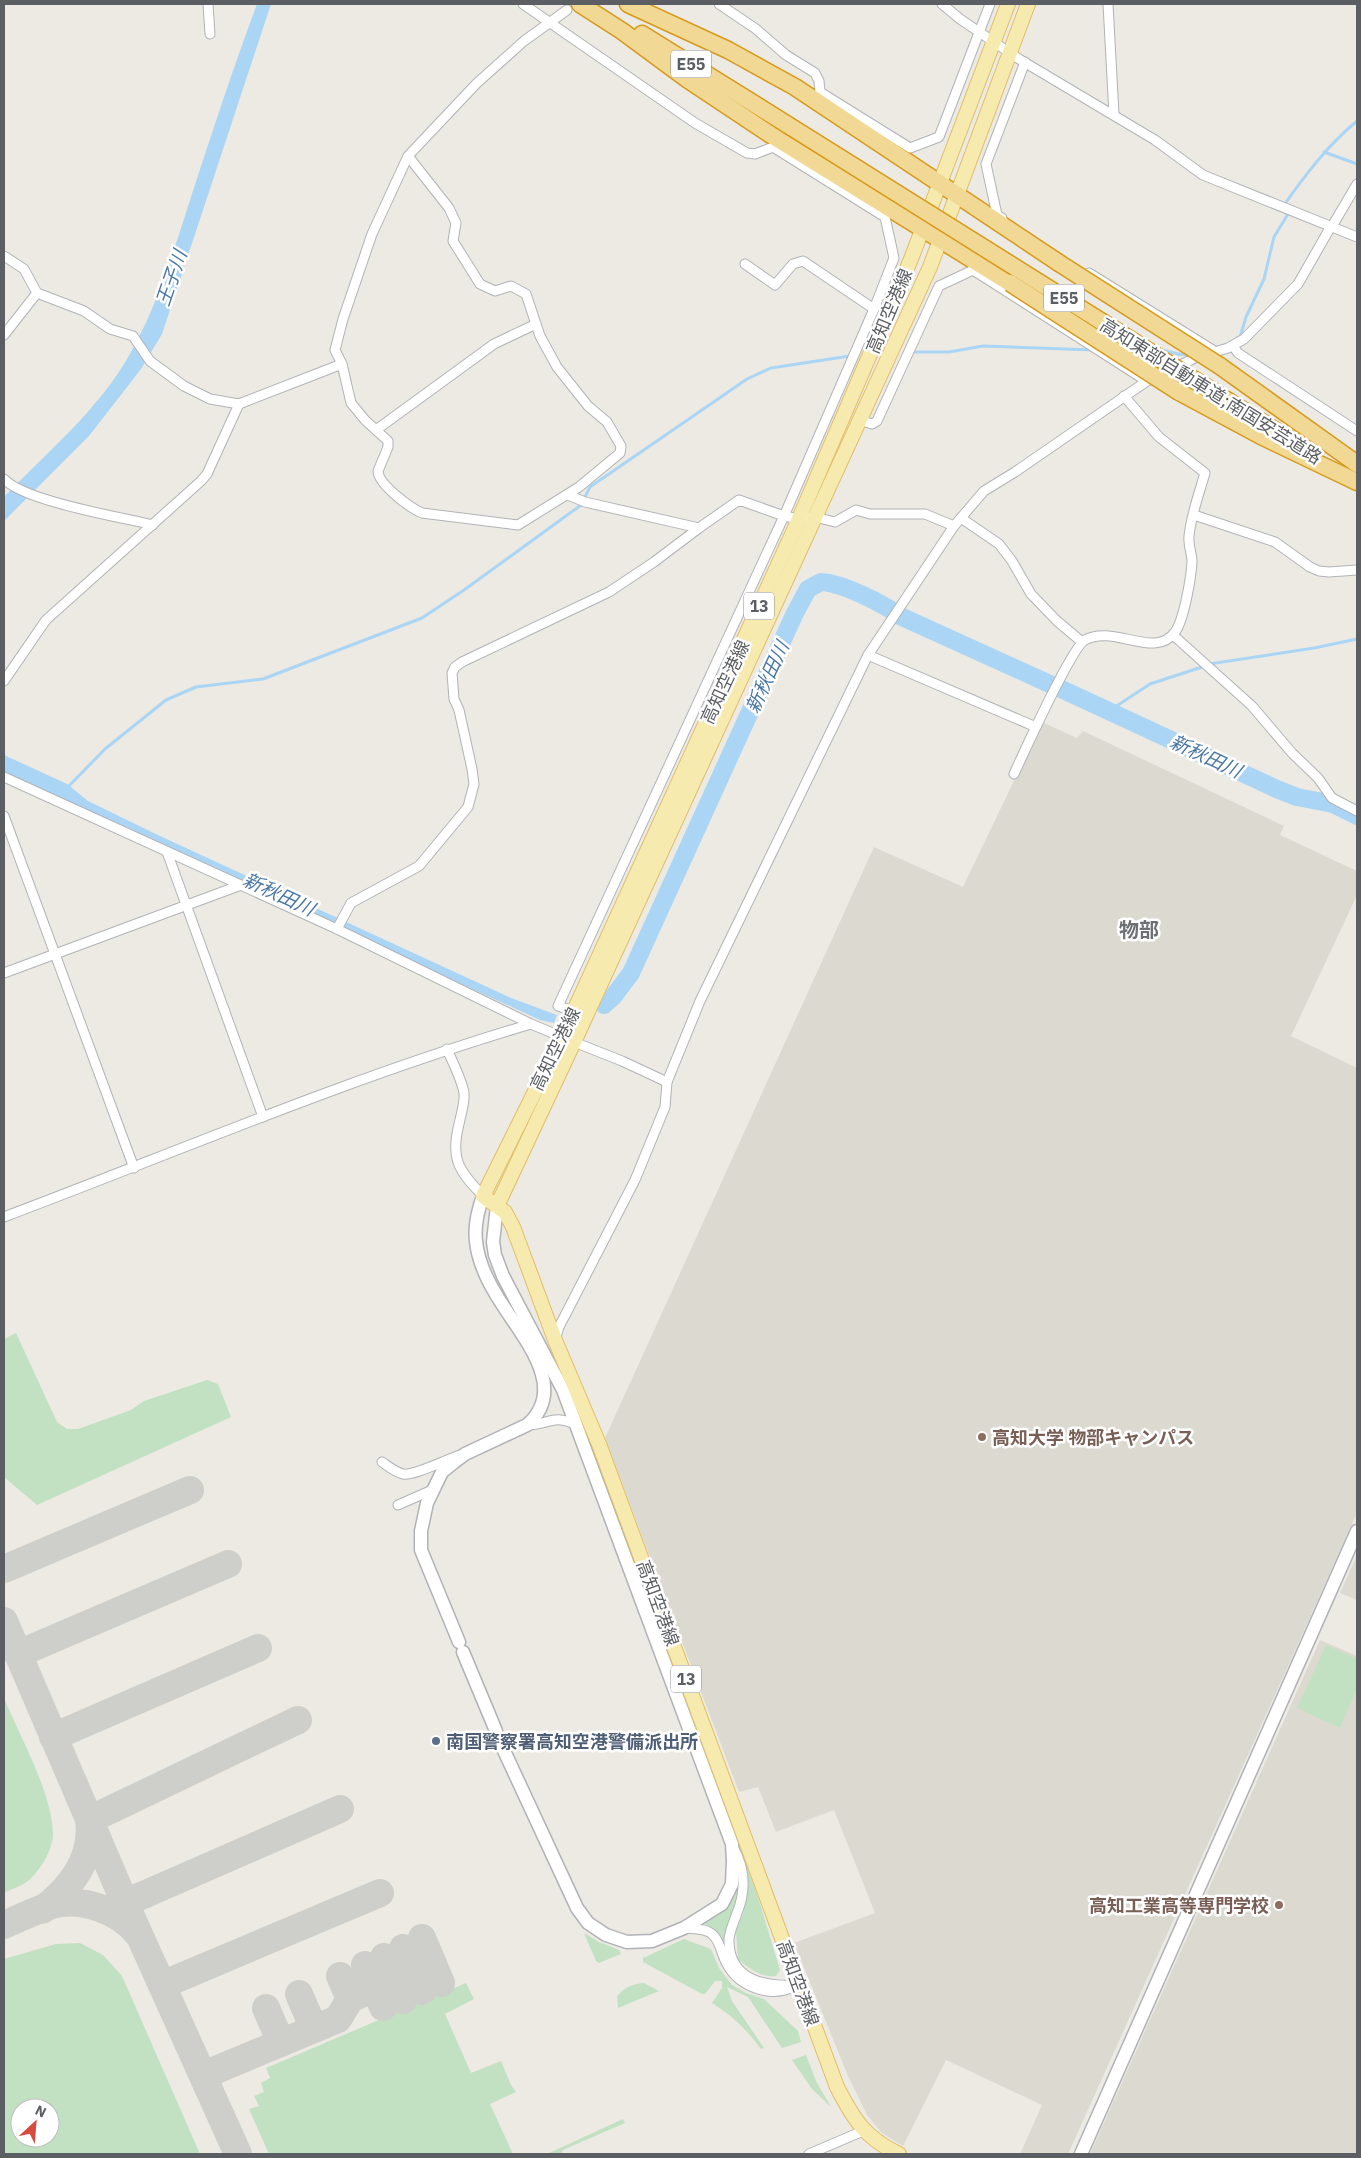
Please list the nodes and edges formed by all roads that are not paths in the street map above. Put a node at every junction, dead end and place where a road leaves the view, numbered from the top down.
1 (208, 4) edge
2 (523, 4) edge
3 (594, 4) edge
4 (628, 4) edge
5 (719, 4) edge
6 (942, 4) edge
7 (990, 4) edge
8 (1008, 4) edge
9 (1028, 4) edge
10 (1108, 4) edge
11 (573, 7) edge
12 (549, 21) junction
13 (979, 32) junction
14 (210, 34) dead end
15 (993, 41) junction
16 (1010, 52) junction
17 (1025, 62) junction
18 (1114, 115) junction
19 (408, 156) junction
20 (939, 184) junction
21 (1357, 184) edge
22 (958, 195) junction
23 (1331, 228) junction
24 (923, 230) junction
25 (1357, 238) edge
26 (941, 240) junction
27 (4, 256) edge
28 (745, 264) dead end
29 (37, 293) junction
30 (874, 309) junction
31 (536, 324) junction
32 (4, 334) edge
33 (1233, 346) junction
34 (1218, 359) junction
35 (342, 364) junction
36 (1147, 381) junction
37 (1124, 396) junction
38 (239, 404) junction
39 (860, 420) junction
40 (376, 430) junction
41 (1357, 431) edge
42 (1357, 464) edge
43 (6, 482) edge
44 (1357, 482) edge
45 (568, 495) junction
46 (1194, 515) junction
47 (784, 516) junction
48 (815, 517) junction
49 (961, 518) junction
50 (799, 519) junction
51 (153, 525) junction
52 (954, 526) junction
53 (699, 528) junction
54 (1357, 570) edge
55 (1173, 635) junction
56 (1082, 642) junction
57 (868, 655) junction
58 (4, 682) edge
59 (1036, 728) junction
60 (1014, 774) dead end
61 (4, 777) edge
62 (1357, 811) edge
63 (4, 816) edge
64 (167, 852) junction
65 (241, 885) junction
66 (185, 905) junction
67 (337, 929) junction
68 (54, 954) junction
69 (4, 973) edge
70 (573, 1012) junction
71 (531, 1024) junction
72 (568, 1040) junction
73 (447, 1049) junction
74 (667, 1082) junction
75 (263, 1117) junction
76 (134, 1168) junction
77 (483, 1196) junction
78 (497, 1206) junction
79 (4, 1217) edge
80 (556, 1340) junction
81 (527, 1426) junction
82 (577, 1426) junction
83 (465, 1454) junction
84 (382, 1462) dead end
85 (432, 1490) junction
86 (398, 1506) dead end
87 (1357, 1531) edge
88 (732, 1844) junction
89 (684, 1928) junction
90 (798, 1985) junction
91 (863, 2131) junction
92 (809, 2154) edge
93 (899, 2154) edge
94 (1081, 2154) edge

1 - 14 street
2 - 12 street
3 - 44 highway, 高知東部自動車道;南国安芸道路 / E55, bridge
4 - 20 highway
5 - 13 street
6 - 13 street
7 - 13 street
8 - 15 main road, 高知空港線 / 13
9 - 16 main road, 高知空港線 / 13
10 - 18 street
11 - 12 street
11 - 24 highway
12 - 19 street
12 - 30 street
13 - 15 street
15 - 16 street
15 - 20 main road, 高知空港線 / 13
16 - 17 street
16 - 22 main road, 高知空港線 / 13
17 - 18 street
17 - 34 street
18 - 23 street
19 - 31 street
19 - 35 street
20 - 22 highway
20 - 24 main road, 高知空港線 / 13
21 - 23 street
22 - 26 main road, 高知空港線 / 13
22 - 34 highway, bridge
23 - 25 street
23 - 33 street
24 - 26 highway
24 - 50 main road, 高知空港線 / 13
26 - 39 main road, 高知空港線 / 13
26 - 44 highway, bridge
27 - 29 street
28 - 30 street
29 - 32 street
29 - 38 street
30 - 47 street
31 - 40 street
31 - 45 street
33 - 34 street
33 - 41 street
34 - 36 street
34 - 42 highway
35 - 38 street
35 - 40 street
36 - 37 street
36 - 39 street
37 - 46 street
37 - 49 street
38 - 51 street
39 - 48 main road, 高知空港線 / 13
40 - 45 street
43 - 51 street
45 - 53 street
46 - 54 street
46 - 55 street
47 - 50 street
47 - 53 street
47 - 70 street
48 - 50 street
48 - 52 street
48 - 72 main road, 高知空港線 / 13
49 - 52 street
49 - 56 street
50 - 70 main road, 高知空港線 / 13
51 - 58 street
52 - 57 street
53 - 67 street
55 - 56 street
55 - 62 street
56 - 59 street
57 - 59 street
57 - 74 street
59 - 60 street
61 - 64 street
63 - 68 street
64 - 65 street
64 - 66 street
65 - 66 street
65 - 67 street
66 - 68 street
66 - 75 street
67 - 71 street
68 - 69 street
68 - 76 street
70 - 72 main road, 高知空港線 / 13
71 - 72 street
71 - 73 street
72 - 74 street
72 - 77 main road, 高知空港線 / 13
72 - 78 main road, 高知空港線 / 13
73 - 75 street
73 - 77 street
74 - 80 street
75 - 76 street
76 - 79 street
77 - 78 main road, 高知空港線 / 13
77 - 81 street
78 - 80 main road, 高知空港線 / 13
78 - 82 street
80 - 90 main road, 高知空港線 / 13
81 - 82 street
81 - 83 street
82 - 88 street
83 - 84 street
83 - 85 street
85 - 86 street
85 - 89 street
87 - 94 street
88 - 89 street
88 - 90 street
89 - 90 street
90 - 91 main road, 高知空港線 / 13
91 - 92 street
91 - 93 main road, 高知空港線 / 13

